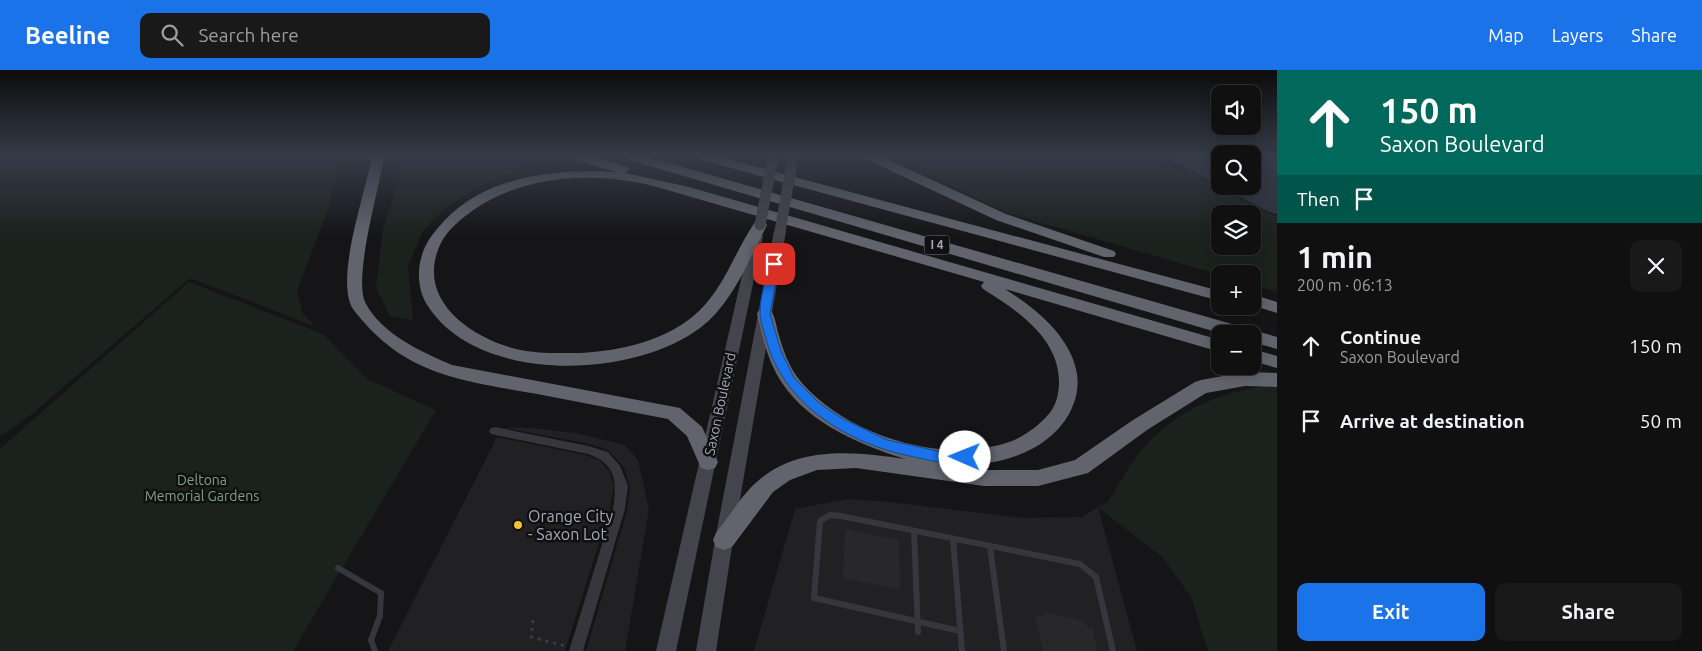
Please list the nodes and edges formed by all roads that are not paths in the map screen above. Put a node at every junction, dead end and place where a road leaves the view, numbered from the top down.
1 (373, 183) edge
2 (524, 183) edge
3 (654, 183) edge
4 (663, 183) edge
5 (724, 183) edge
6 (769, 183) edge
7 (788, 183) edge
8 (802, 183) edge
9 (927, 183) edge
10 (694, 193) junction
11 (760, 225) junction
12 (947, 268) junction
13 (1211, 285) edge
14 (1211, 294) edge
15 (1261, 302) edge
16 (1261, 308) edge
17 (1277, 308) edge
18 (1277, 312) edge
19 (765, 314) junction
20 (1213, 325) edge
21 (1261, 339) edge
22 (1211, 343) edge
23 (1277, 343) edge
24 (1261, 358) edge
25 (1277, 362) edge
26 (1277, 380) edge
27 (496, 431) dead end
28 (708, 462) junction
29 (914, 531) junction
30 (724, 540) junction
31 (953, 540) junction
32 (990, 547) junction
33 (338, 568) dead end
34 (917, 621) junction
35 (960, 631) junction
36 (918, 632) dead end
37 (576, 650) edge
38 (375, 651) edge
39 (666, 651) edge
40 (706, 651) edge
41 (962, 651) edge
42 (1004, 651) edge
43 (1113, 651) edge

1 - 28 highway
2 - 11 highway
3 - 10 highway
4 - 10 highway
5 - 20 highway, I 4
6 - 11 main road, Saxon Boulevard, bridge
7 - 19 main road, Saxon Boulevard, bridge
8 - 14 highway, I 4
9 - 13 highway
10 - 12 highway
11 - 28 main road, Saxon Boulevard
12 - 19 highway
12 - 22 highway
15 - 17 highway
16 - 18 highway
19 - 30 main road, Saxon Boulevard
21 - 23 highway
24 - 25 highway
26 - 30 highway
27 - 37 street
28 - 39 main road, Saxon Boulevard
29 - 31 lane
29 - 34 lane
29 - 34 lane
30 - 40 main road, Saxon Boulevard
31 - 32 lane
31 - 35 lane
32 - 42 lane
32 - 43 lane
33 - 38 lane
34 - 35 lane
34 - 36 lane
35 - 41 lane

